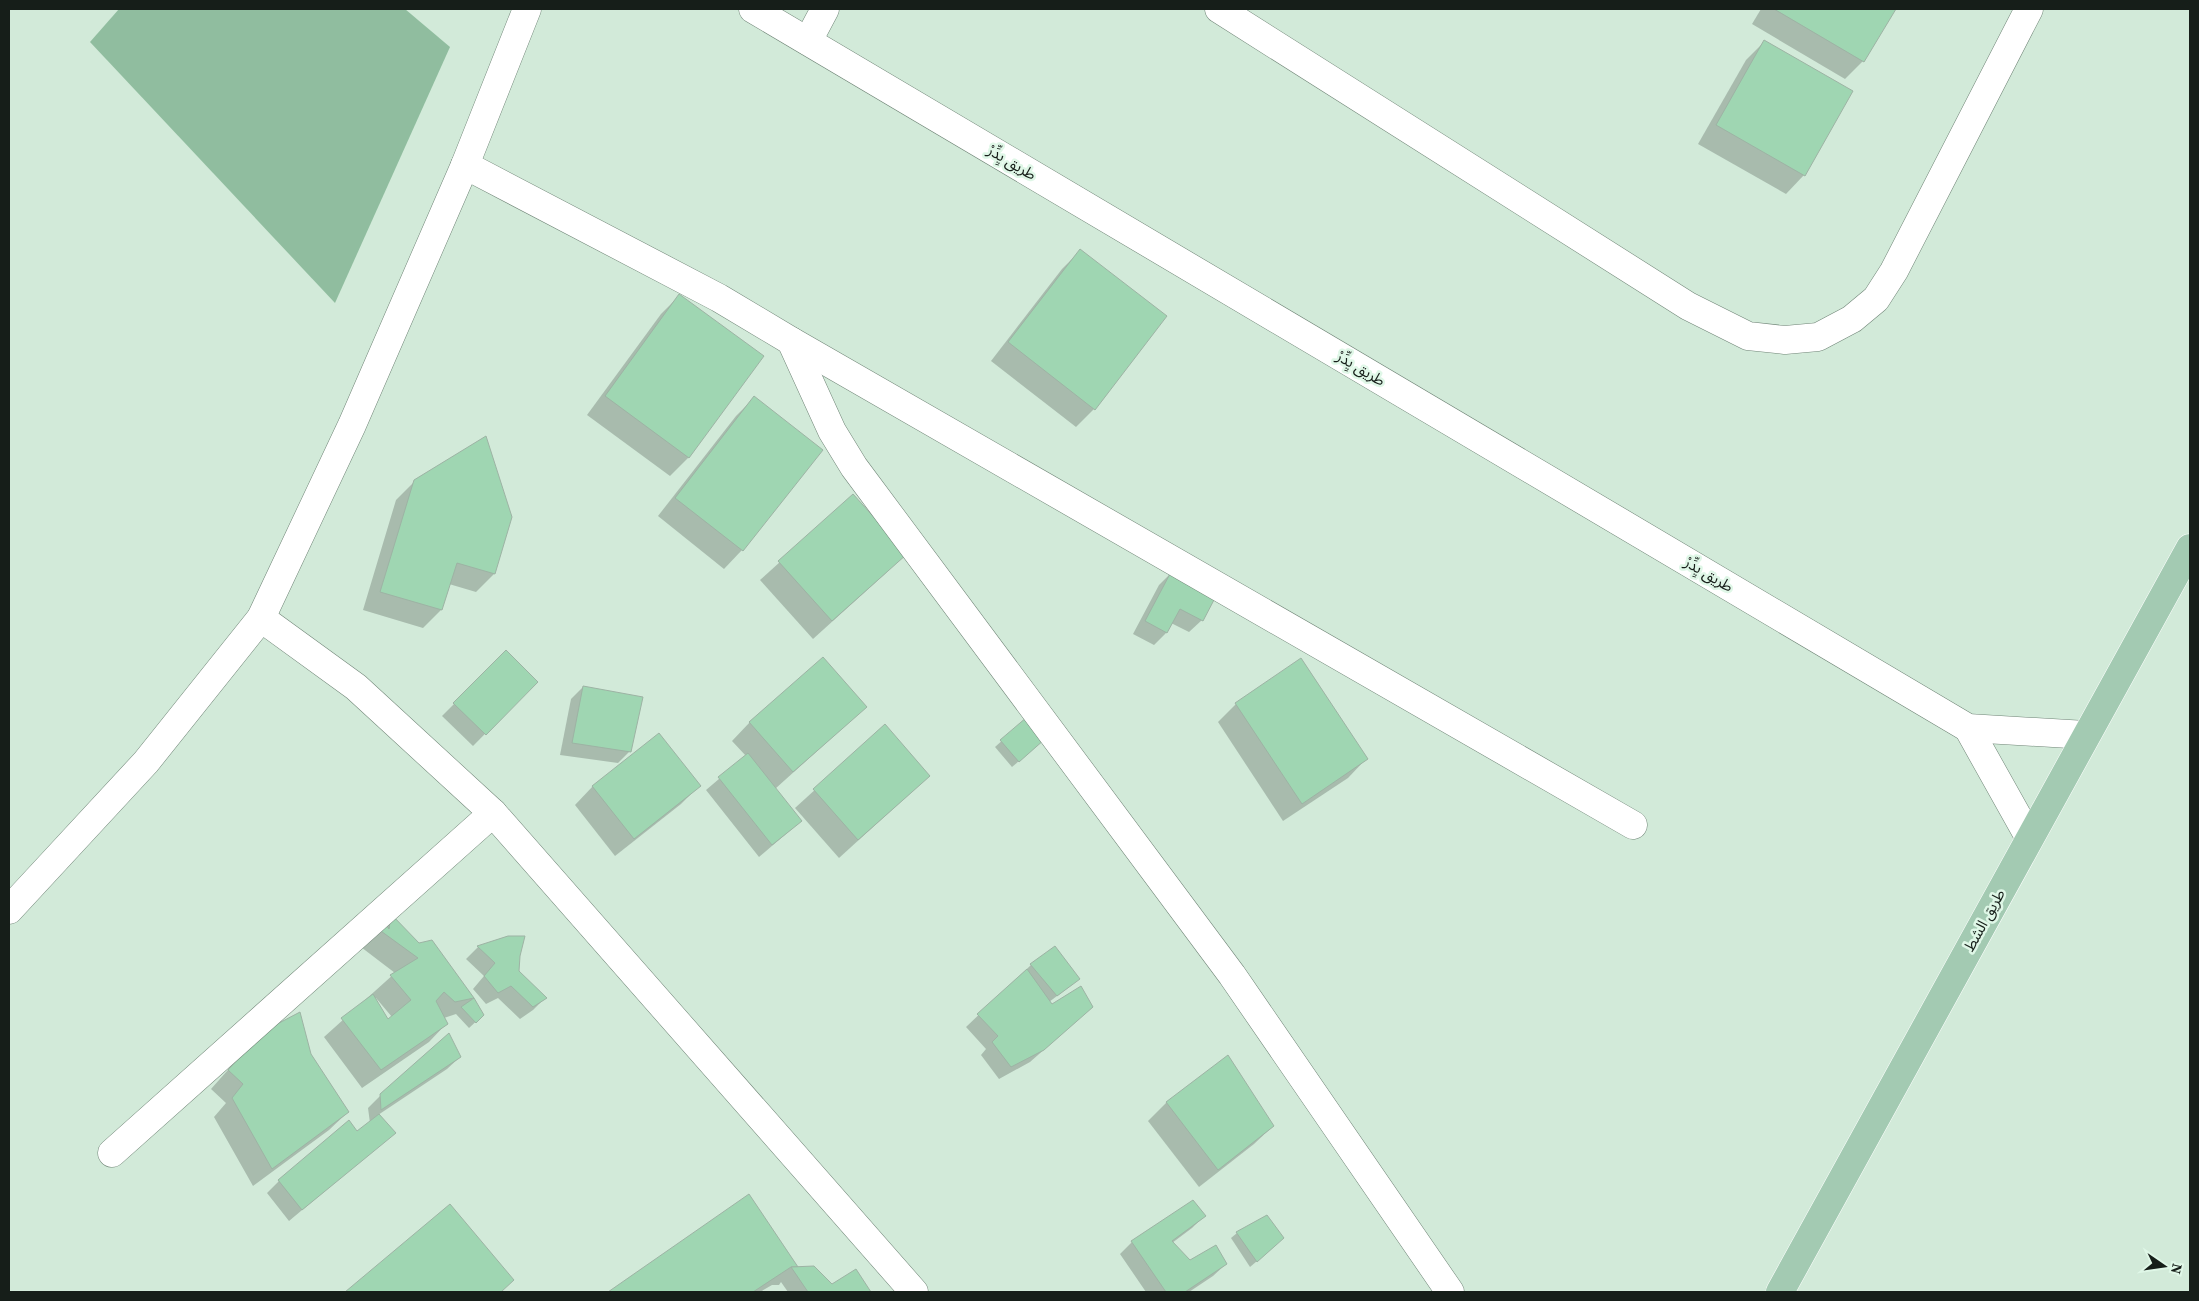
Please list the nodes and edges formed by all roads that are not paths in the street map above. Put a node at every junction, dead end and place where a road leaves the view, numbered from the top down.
1 (527, 9) edge
2 (753, 9) edge
3 (825, 9) edge
4 (1219, 9) edge
5 (2029, 9) edge
6 (808, 41) junction
7 (464, 165) junction
8 (791, 341) junction
9 (2190, 548) edge
10 (261, 618) junction
11 (1968, 728) junction
12 (2086, 735) junction
13 (493, 813) junction
14 (1632, 825) dead end
15 (2029, 837) junction
16 (9, 910) edge
17 (112, 1153) dead end
18 (914, 1292) edge
19 (1450, 1292) edge
20 (1780, 1292) edge

1 - 7 street
2 - 6 street, طريق يِدِّرْ
3 - 6 street
4 - 5 street
6 - 11 street, طريق يِدِّرْ
7 - 8 street
7 - 10 street
8 - 14 street
8 - 19 street
9 - 12 main road, طريق الشط
10 - 13 street
10 - 16 street
11 - 12 street, طريق يِدِّرْ
11 - 15 street
12 - 15 main road, طريق الشط
13 - 17 street
13 - 18 street
15 - 20 main road, طريق الشط

